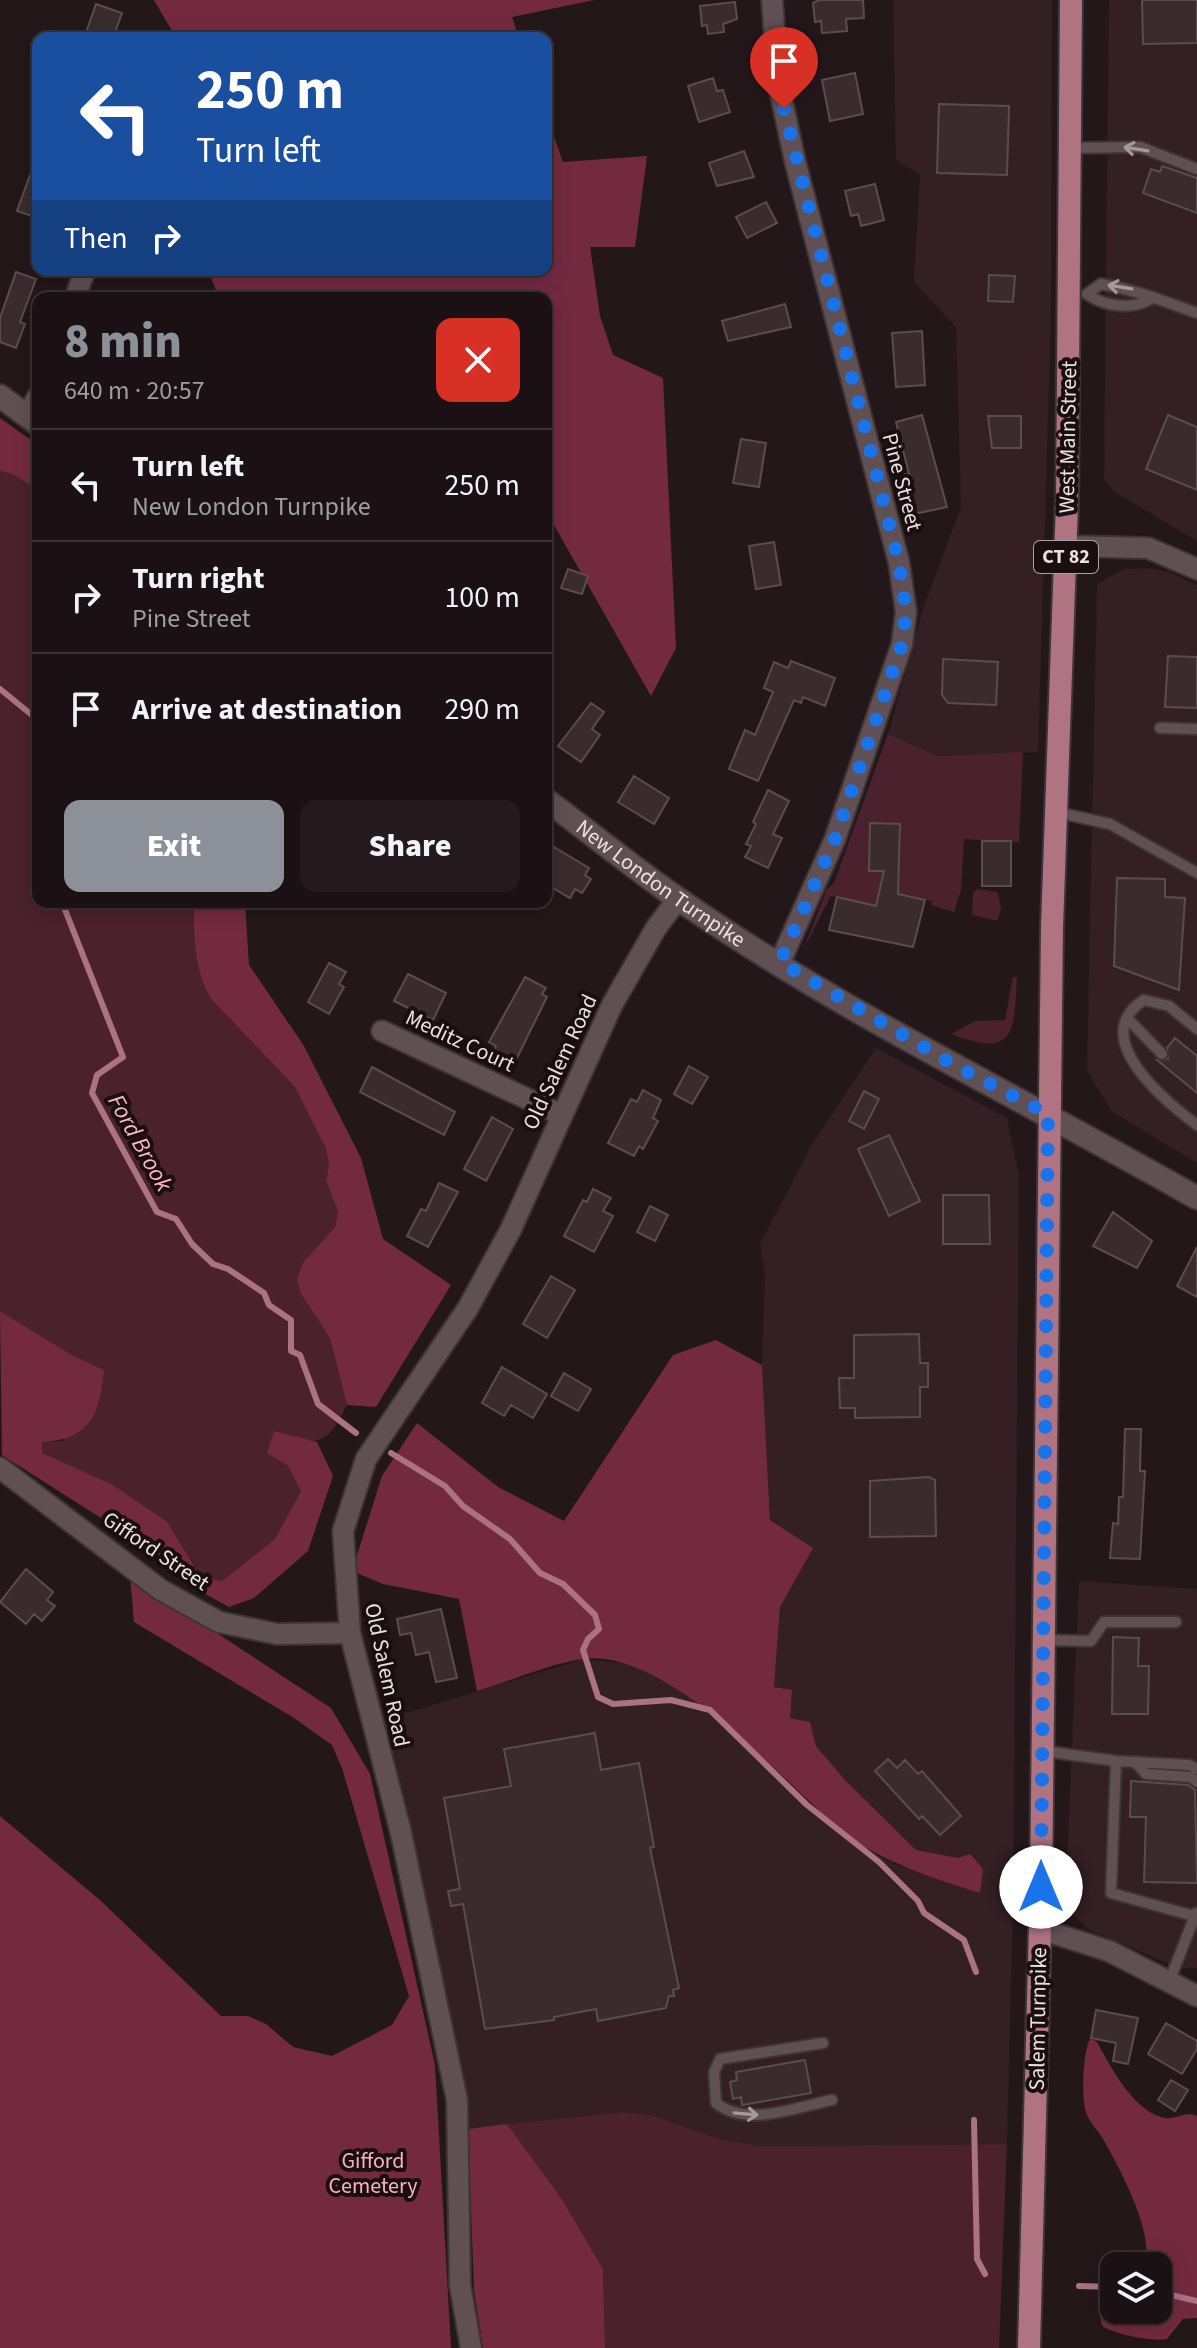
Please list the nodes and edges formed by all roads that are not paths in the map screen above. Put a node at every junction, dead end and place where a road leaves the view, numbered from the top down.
1 (772, 0) edge
2 (1071, 0) edge
3 (1072, 148) junction
4 (1197, 169) edge
5 (1151, 299) junction
6 (1197, 313) edge
7 (0, 396) edge
8 (32, 411) edge
9 (1066, 546) junction
10 (1197, 569) edge
11 (1160, 728) dead end
12 (1197, 729) edge
13 (552, 804) edge
14 (1056, 812) junction
15 (1197, 873) edge
16 (678, 899) junction
17 (780, 962) junction
18 (1128, 1019) junction
19 (1197, 1029) edge
20 (382, 1031) dead end
21 (1162, 1054) dead end
22 (1048, 1114) junction
23 (562, 1115) junction
24 (1197, 1125) edge
25 (1197, 1198) edge
26 (0, 1468) edge
27 (1176, 1622) dead end
28 (350, 1633) junction
29 (1042, 1640) junction
30 (1042, 1751) junction
31 (1116, 1761) junction
32 (1136, 1763) junction
33 (1197, 1769) edge
34 (1197, 1782) edge
35 (1195, 1914) edge
36 (1040, 1929) junction
37 (1169, 1982) junction
38 (1197, 1996) edge
39 (823, 2043) dead end
40 (832, 2100) dead end
41 (471, 2348) edge
42 (1029, 2348) edge

1 - 17 street, Pine Street
2 - 3 main road, West Main Street / CT 82
4 -> 3 lane
3 - 9 main road, West Main Street / CT 82
5 -> 5 lane
5 - 6 lane
7 - 8 main road
9 - 10 street
9 - 14 main road, West Main Street / CT 82
11 - 12 lane
13 - 16 main road, New London Turnpike
14 - 15 lane
14 - 22 main road, West Main Street / CT 82
16 - 17 main road, New London Turnpike
16 - 23 street, Old Salem Road
17 - 22 main road, New London Turnpike
18 - 19 lane
18 - 21 lane
18 - 24 lane
20 - 23 street, Meditz Court
22 - 25 main road, New London Turnpike
22 - 29 main road, Salem Turnpike / CT 82
23 - 28 street, Old Salem Road
26 - 28 street, Gifford Street
27 - 29 lane
28 - 41 street, Old Salem Road
29 - 30 main road, Salem Turnpike / CT 82
30 - 31 lane
30 - 36 main road, Salem Turnpike / CT 82
31 - 32 lane
31 - 35 lane
32 - 33 lane
32 - 34 lane
35 - 37 lane
36 - 37 street
36 - 42 main road, Salem Turnpike / CT 82
37 - 38 street
39 -> 40 lane

